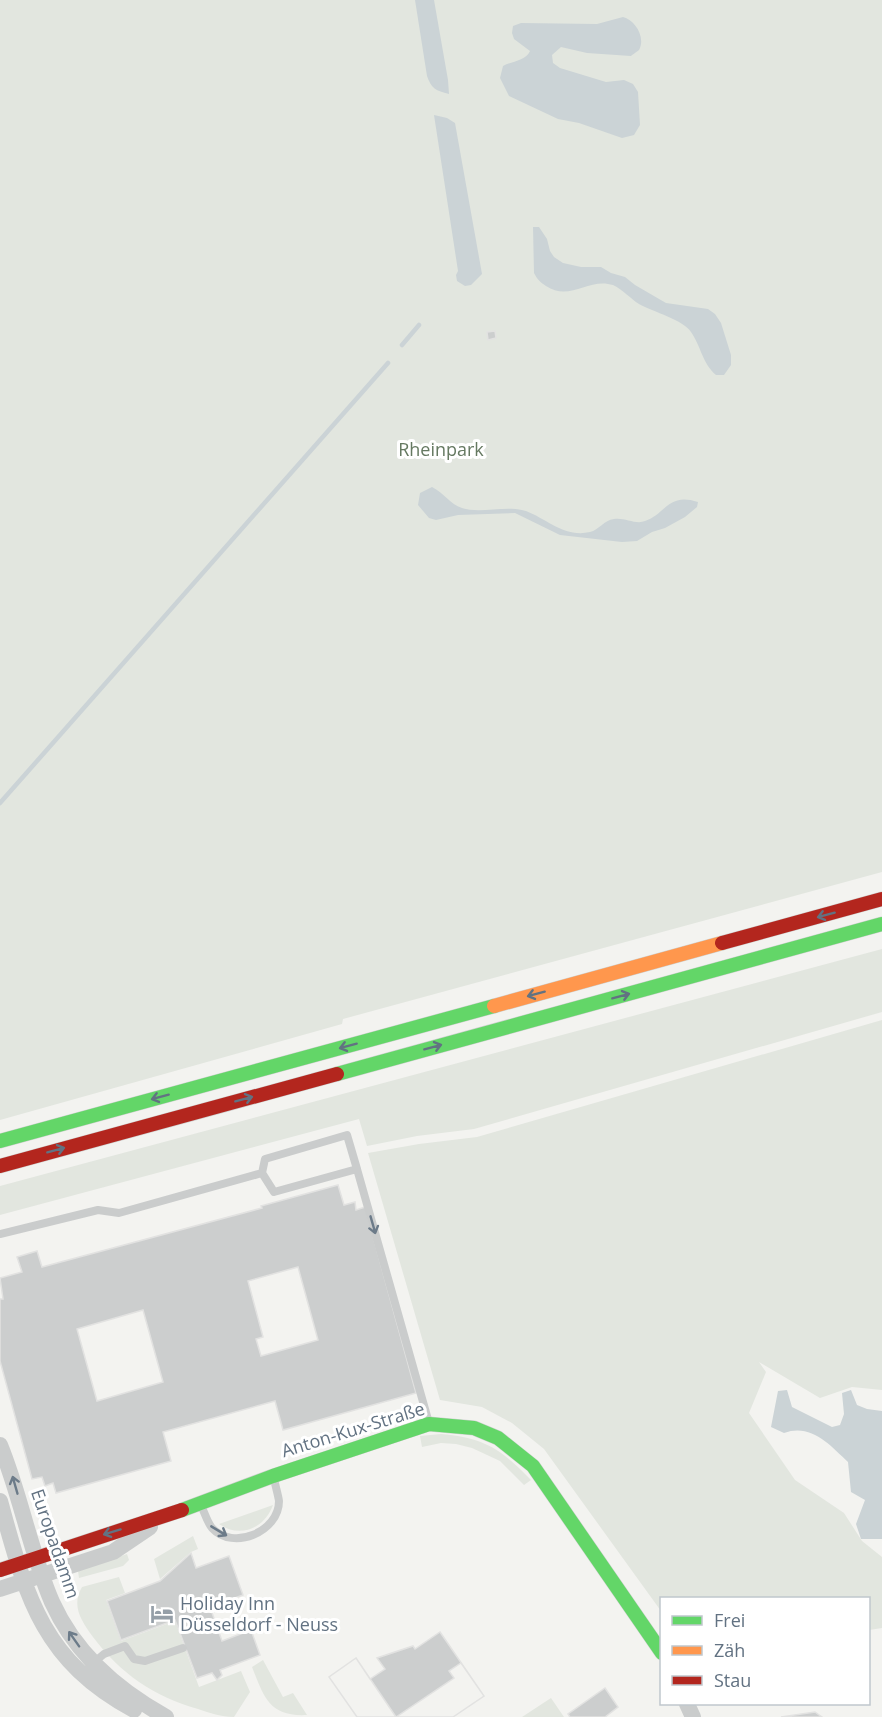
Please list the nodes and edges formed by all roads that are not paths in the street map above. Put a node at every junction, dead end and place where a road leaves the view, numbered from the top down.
1 (882, 899) edge
2 (882, 924) edge
3 (0, 1141) edge
4 (0, 1166) edge
5 (357, 1169) junction
6 (262, 1173) junction
7 (0, 1234) edge
8 (429, 1424) junction
9 (0, 1445) edge
10 (273, 1476) junction
11 (0, 1501) edge
12 (200, 1502) junction
13 (168, 1515) junction
14 (36, 1557) junction
15 (17, 1563) junction
16 (0, 1570) edge
17 (42, 1576) junction
18 (23, 1582) junction
19 (0, 1589) edge
20 (183, 1648) dead end
21 (660, 1650) edge
22 (93, 1663) junction
23 (149, 1717) edge
24 (165, 1717) edge

1 -> 3 main road
4 -> 2 main road
5 - 6 lane
5 - 6 lane
5 -> 8 lane
6 - 7 lane
8 - 10 main road, Anton-Kux-Straße
8 - 21 main road, Anton-Kux-Straße
14 -> 9 street, Europadamm
10 - 12 main road, Anton-Kux-Straße
12 -> 10 lane
11 - 15 street
12 - 13 main road, Anton-Kux-Straße
13 -> 14 main road, Anton-Kux-Straße
13 - 17 street, Anton-Kux-Straße
14 - 15 main road, Anton-Kux-Straße
14 - 17 street, Europadamm
15 - 16 main road, Anton-Kux-Straße
15 - 18 street
17 - 18 street, Anton-Kux-Straße
22 -> 17 street, Europadamm
18 - 19 street, Anton-Kux-Straße
18 - 23 street
20 - 22 lane
22 - 24 street, Europadamm

